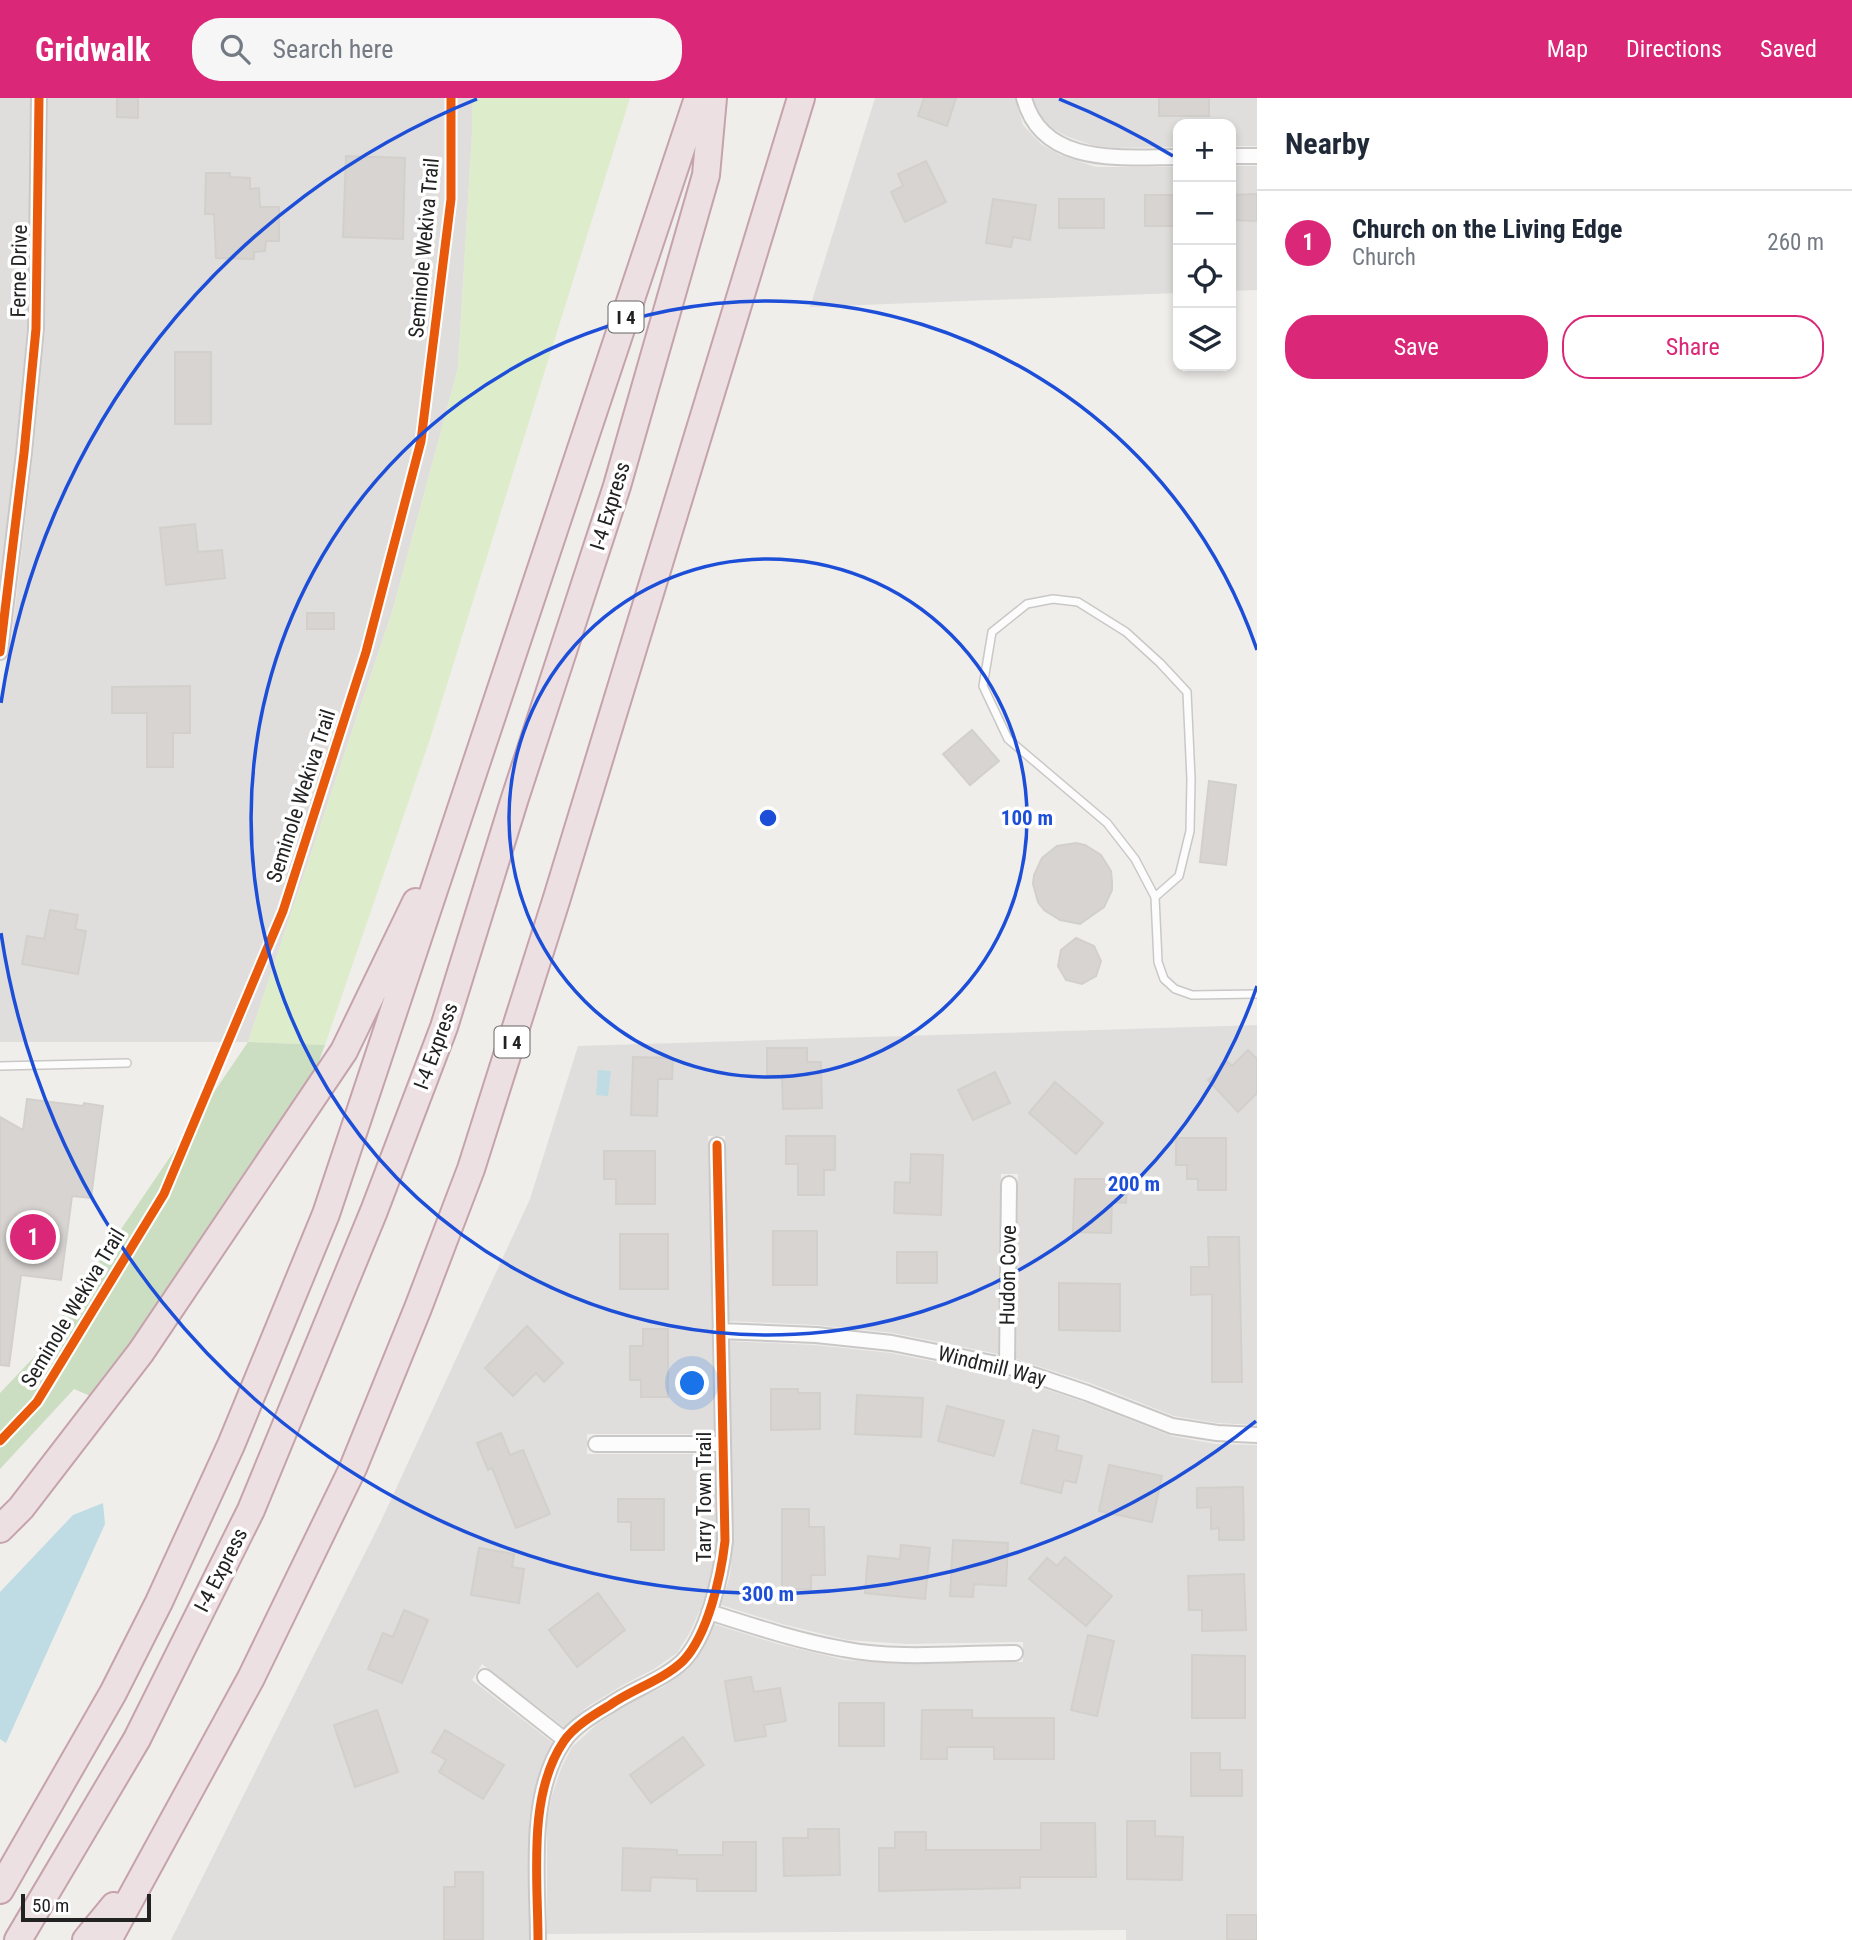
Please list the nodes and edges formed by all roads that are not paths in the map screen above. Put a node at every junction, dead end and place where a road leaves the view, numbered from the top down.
1 (39, 98) edge
2 (698, 98) edge
3 (713, 98) edge
4 (801, 98) edge
5 (1024, 98) edge
6 (1236, 156) edge
7 (1257, 156) edge
8 (1173, 157) edge
9 (0, 652) edge
10 (513, 657) junction
11 (1155, 897) junction
12 (1257, 994) edge
13 (127, 1063) dead end
14 (0, 1066) edge
15 (717, 1145) dead end
16 (1009, 1184) dead end
17 (720, 1331) junction
18 (1007, 1366) junction
19 (1257, 1435) edge
20 (596, 1444) dead end
21 (723, 1444) junction
22 (0, 1529) edge
23 (709, 1612) junction
24 (1015, 1653) dead end
25 (485, 1678) dead end
26 (565, 1740) junction
27 (154, 1859) junction
28 (0, 1890) edge
29 (18, 1940) edge
30 (86, 1940) edge
31 (108, 1940) edge
32 (538, 1940) edge

1 - 9 street, Ferne Drive
2 - 10 highway, I 4
3 - 29 highway, I-4 Express
4 - 27 highway, I 4
5 - 8 street
6 - 7 street
10 - 22 highway
10 - 28 highway, I 4
11 - 11 lane
11 - 12 lane
13 - 14 lane
15 - 17 street, Tarry Town Trail
16 - 18 street, Hudon Cove
17 - 18 street, Windmill Way
17 - 21 street, Tarry Town Trail
18 - 19 street, Windmill Way
20 - 21 street
21 - 23 street, Tarry Town Trail
23 - 24 street
23 - 26 street, Tarry Town Trail
25 - 26 street
26 - 32 street, Tarry Town Trail
27 - 30 highway
27 - 31 highway, I 4

